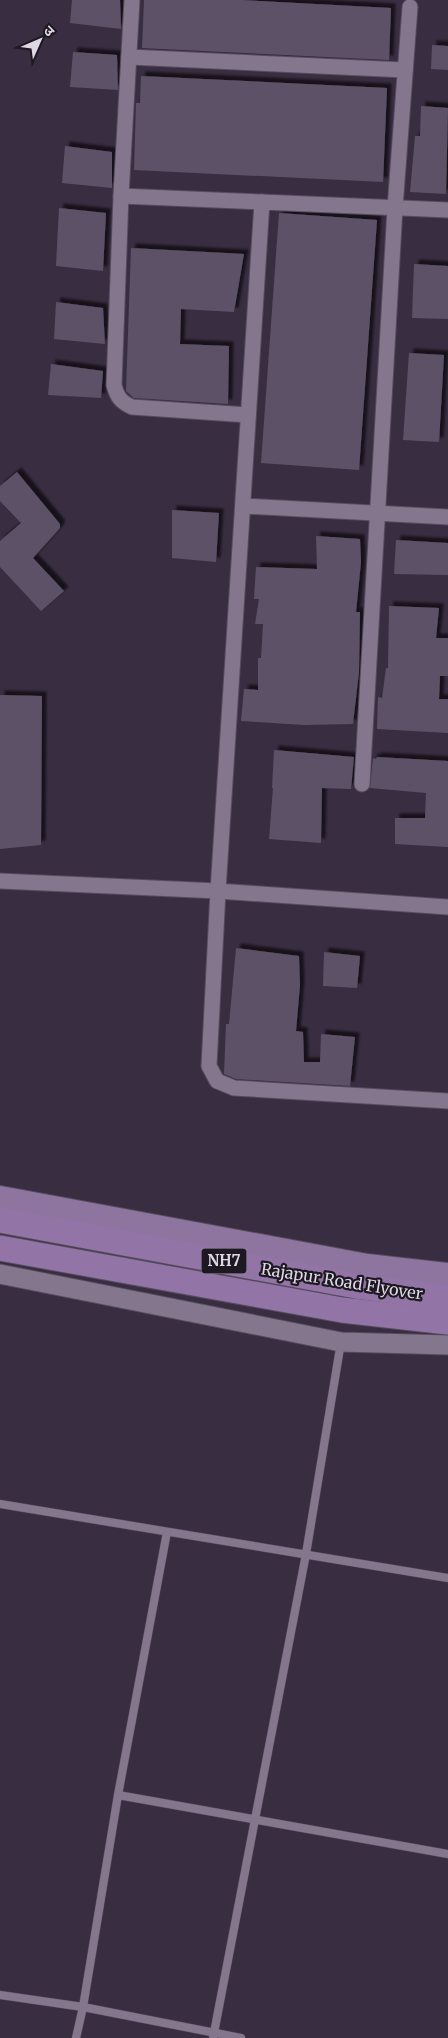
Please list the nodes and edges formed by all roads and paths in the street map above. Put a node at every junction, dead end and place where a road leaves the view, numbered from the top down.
1 (132, 0) edge
2 (410, 7) dead end
3 (129, 57) junction
4 (405, 70) junction
5 (121, 196) junction
6 (262, 202) junction
7 (395, 208) junction
8 (448, 210) edge
9 (248, 416) junction
10 (243, 506) junction
11 (377, 513) junction
12 (448, 517) edge
13 (362, 784) dead end
14 (0, 881) edge
15 (218, 891) junction
16 (448, 907) edge
17 (448, 1101) edge
18 (0, 1198) edge
19 (0, 1220) edge
20 (0, 1248) edge
21 (0, 1274) edge
22 (448, 1275) edge
23 (448, 1298) edge
24 (448, 1322) edge
25 (341, 1342) junction
26 (448, 1345) edge
27 (0, 1504) edge
28 (167, 1532) junction
29 (306, 1554) junction
30 (448, 1578) edge
31 (118, 1794) junction
32 (254, 1819) junction
33 (448, 1854) edge
34 (0, 1995) edge
35 (82, 2007) junction
36 (214, 2036) edge
37 (76, 2038) edge
38 (241, 2038) edge

1 - 3 street
2 - 4 street
3 - 4 street
3 - 5 street
4 - 7 street
5 - 6 street
5 - 9 street
6 - 7 street
6 - 9 street
7 - 8 street
7 - 11 street
9 - 10 street
10 - 11 street
10 - 15 street
11 - 12 street
11 - 13 street
14 - 15 street
15 - 16 street
15 - 17 street
18 - 22 main road
19 - 23 highway, Rajapur Road Flyover / NH7
20 - 24 highway, Rajapur Road Flyover / NH7
21 - 25 street
25 - 26 street
25 - 29 lane
27 - 28 lane
28 - 29 lane
28 - 31 lane
29 - 30 lane
29 - 32 lane
31 - 32 lane
31 - 35 lane
32 - 33 lane
32 - 36 lane
34 - 35 lane
35 - 36 lane
35 - 37 lane
36 - 38 lane

